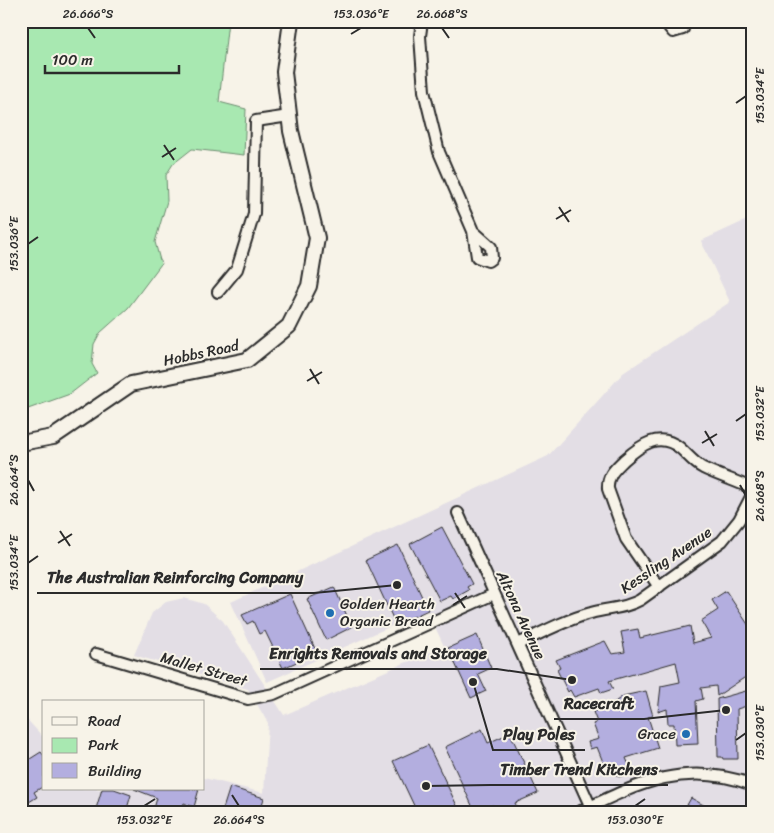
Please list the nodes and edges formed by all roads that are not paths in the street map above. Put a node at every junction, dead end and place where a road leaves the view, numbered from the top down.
1 (291, 21) edge
2 (422, 21) edge
3 (664, 21) edge
4 (684, 21) edge
5 (289, 116) junction
6 (473, 231) dead end
7 (218, 292) dead end
8 (21, 443) edge
9 (753, 489) edge
10 (753, 493) edge
11 (458, 513) dead end
12 (659, 587) junction
13 (494, 594) junction
14 (518, 644) junction
15 (96, 654) dead end
16 (753, 785) edge
17 (592, 809) edge
18 (579, 812) edge

1 - 5 street, Hobbs Road
2 - 6 street
3 - 4 street
5 - 7 street
5 - 8 street, Hobbs Road
9 - 12 street
10 - 12 street, Kessling Avenue
11 - 13 street, Altona Avenue
12 - 14 street, Kessling Avenue
13 - 14 street, Altona Avenue
13 - 15 street, Mallet Street
14 - 17 street, Altona Avenue
16 - 17 street
17 - 18 street

